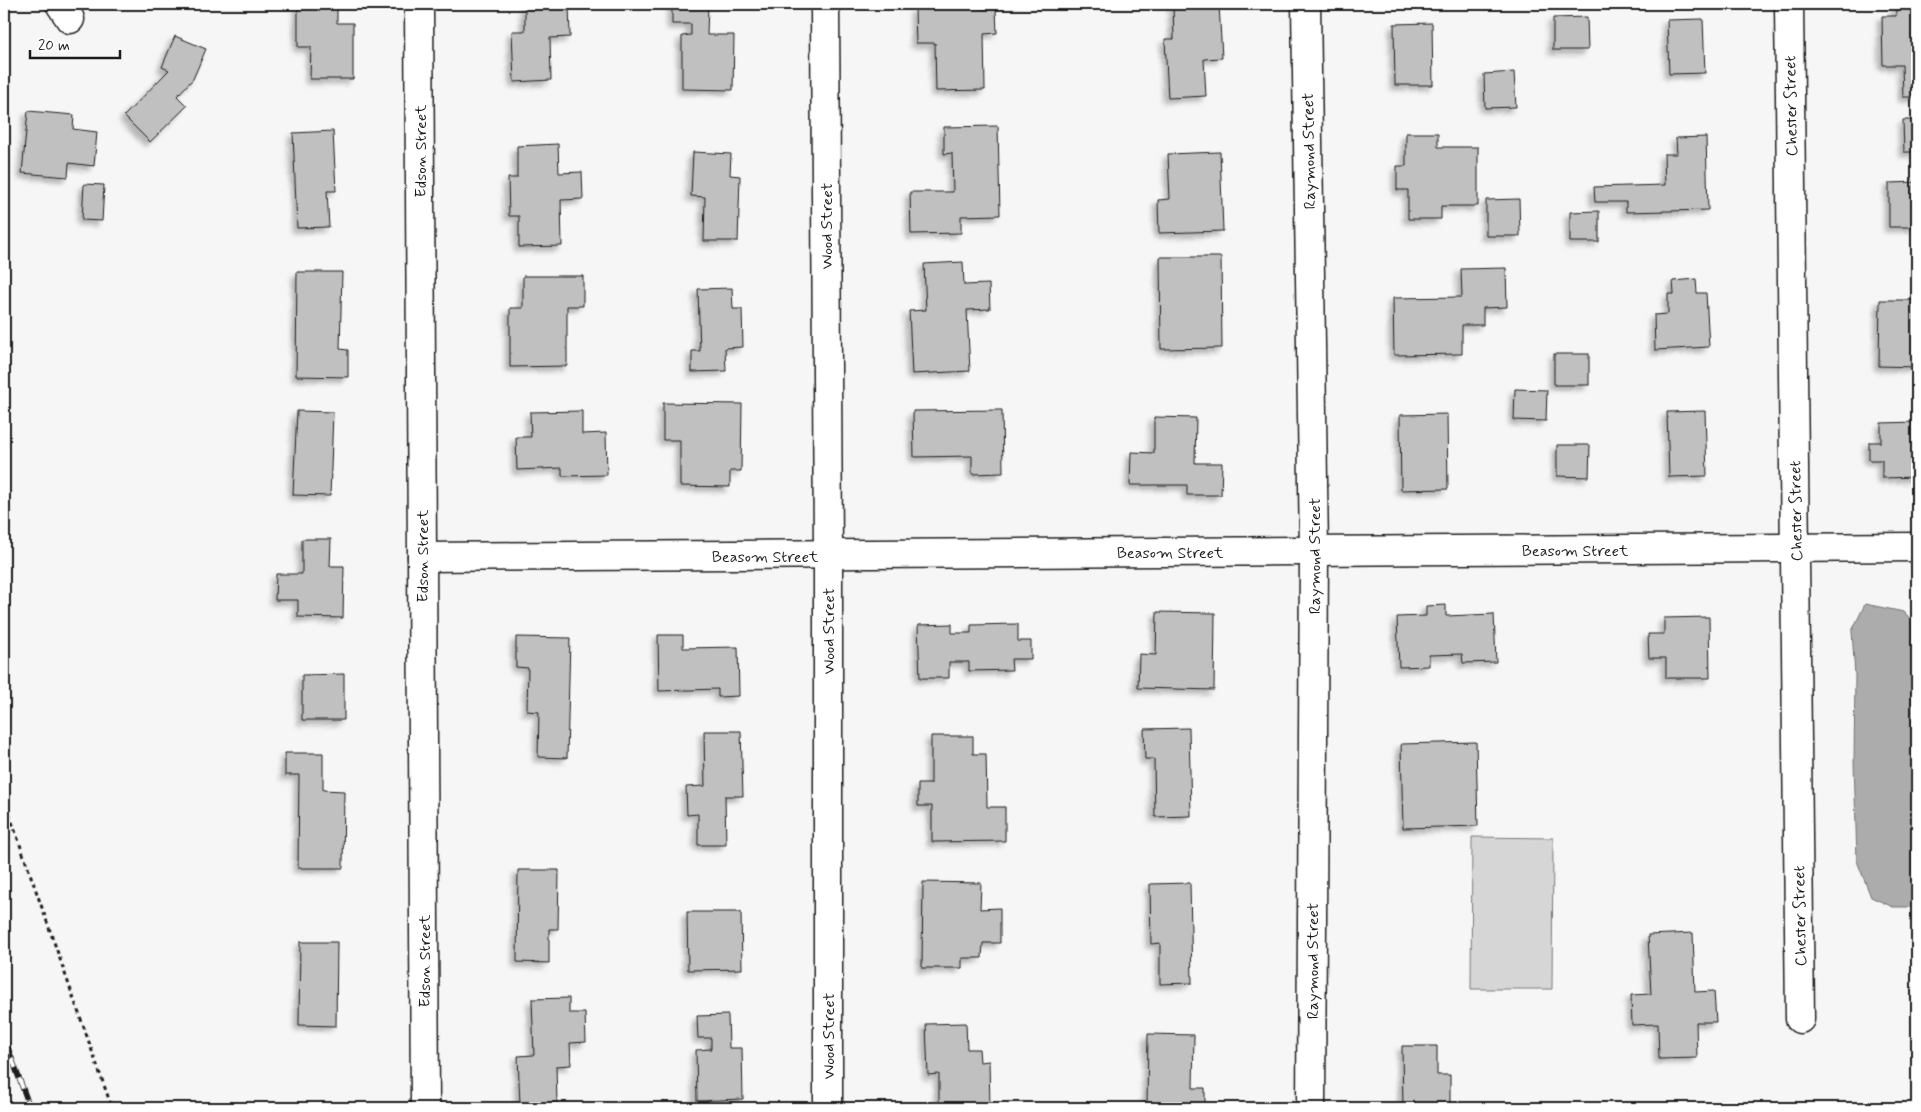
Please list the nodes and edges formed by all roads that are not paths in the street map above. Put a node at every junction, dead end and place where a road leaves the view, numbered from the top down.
1 (419, 4) edge
2 (825, 4) edge
3 (1306, 4) edge
4 (1789, 4) edge
5 (1917, 547) edge
6 (1795, 548) junction
7 (1314, 551) junction
8 (828, 555) junction
9 (422, 558) junction
10 (1800, 1019) dead end
11 (425, 1108) edge
12 (828, 1108) edge
13 (1311, 1108) edge

1 - 9 street, Edson Street
2 - 8 street, Wood Street
3 - 7 street, Raymond Street
4 - 6 street, Chester Street
5 - 6 street, Beasom Street
6 - 7 street, Beasom Street
6 - 10 street, Chester Street
7 - 8 street, Beasom Street
7 - 13 street, Raymond Street
8 - 9 street, Beasom Street
8 - 12 street, Wood Street
9 - 11 street, Edson Street

